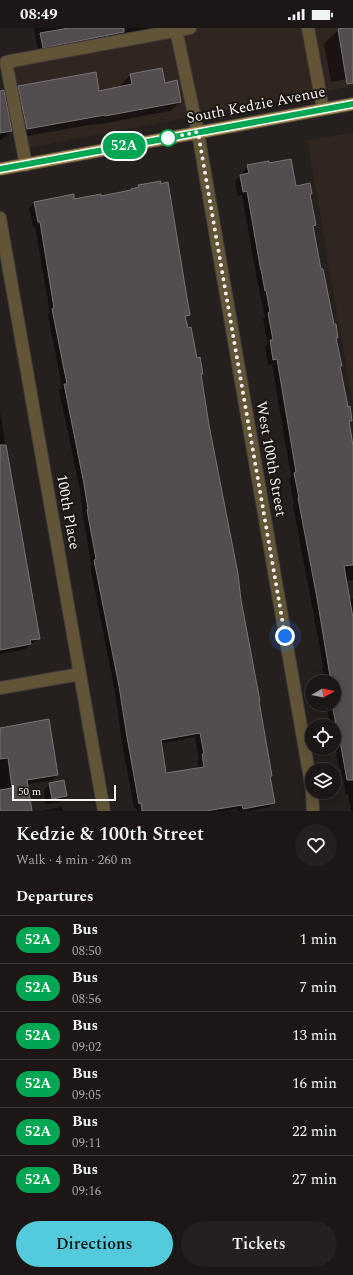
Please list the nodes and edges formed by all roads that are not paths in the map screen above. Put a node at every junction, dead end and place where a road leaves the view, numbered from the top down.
1 (190, 28) edge
2 (308, 28) edge
3 (176, 30) junction
4 (353, 104) edge
5 (322, 110) junction
6 (198, 132) junction
7 (26, 164) junction
8 (0, 169) edge
9 (0, 218) edge
10 (80, 674) junction
11 (0, 688) edge
12 (307, 763) edge
13 (312, 799) edge
14 (104, 811) edge
15 (313, 811) edge

1 - 3 street
2 - 5 street
3 - 6 street, West 100th Street
3 - 7 street
4 - 5 main road, South Kedzie Avenue
5 - 6 main road, South Kedzie Avenue
6 - 7 main road, South Kedzie Avenue
6 - 12 street, West 100th Street
7 - 8 main road, South Kedzie Avenue
9 - 10 street, 100th Place
10 - 11 street
10 - 14 street, 100th Place
13 - 15 street, West 100th Street

